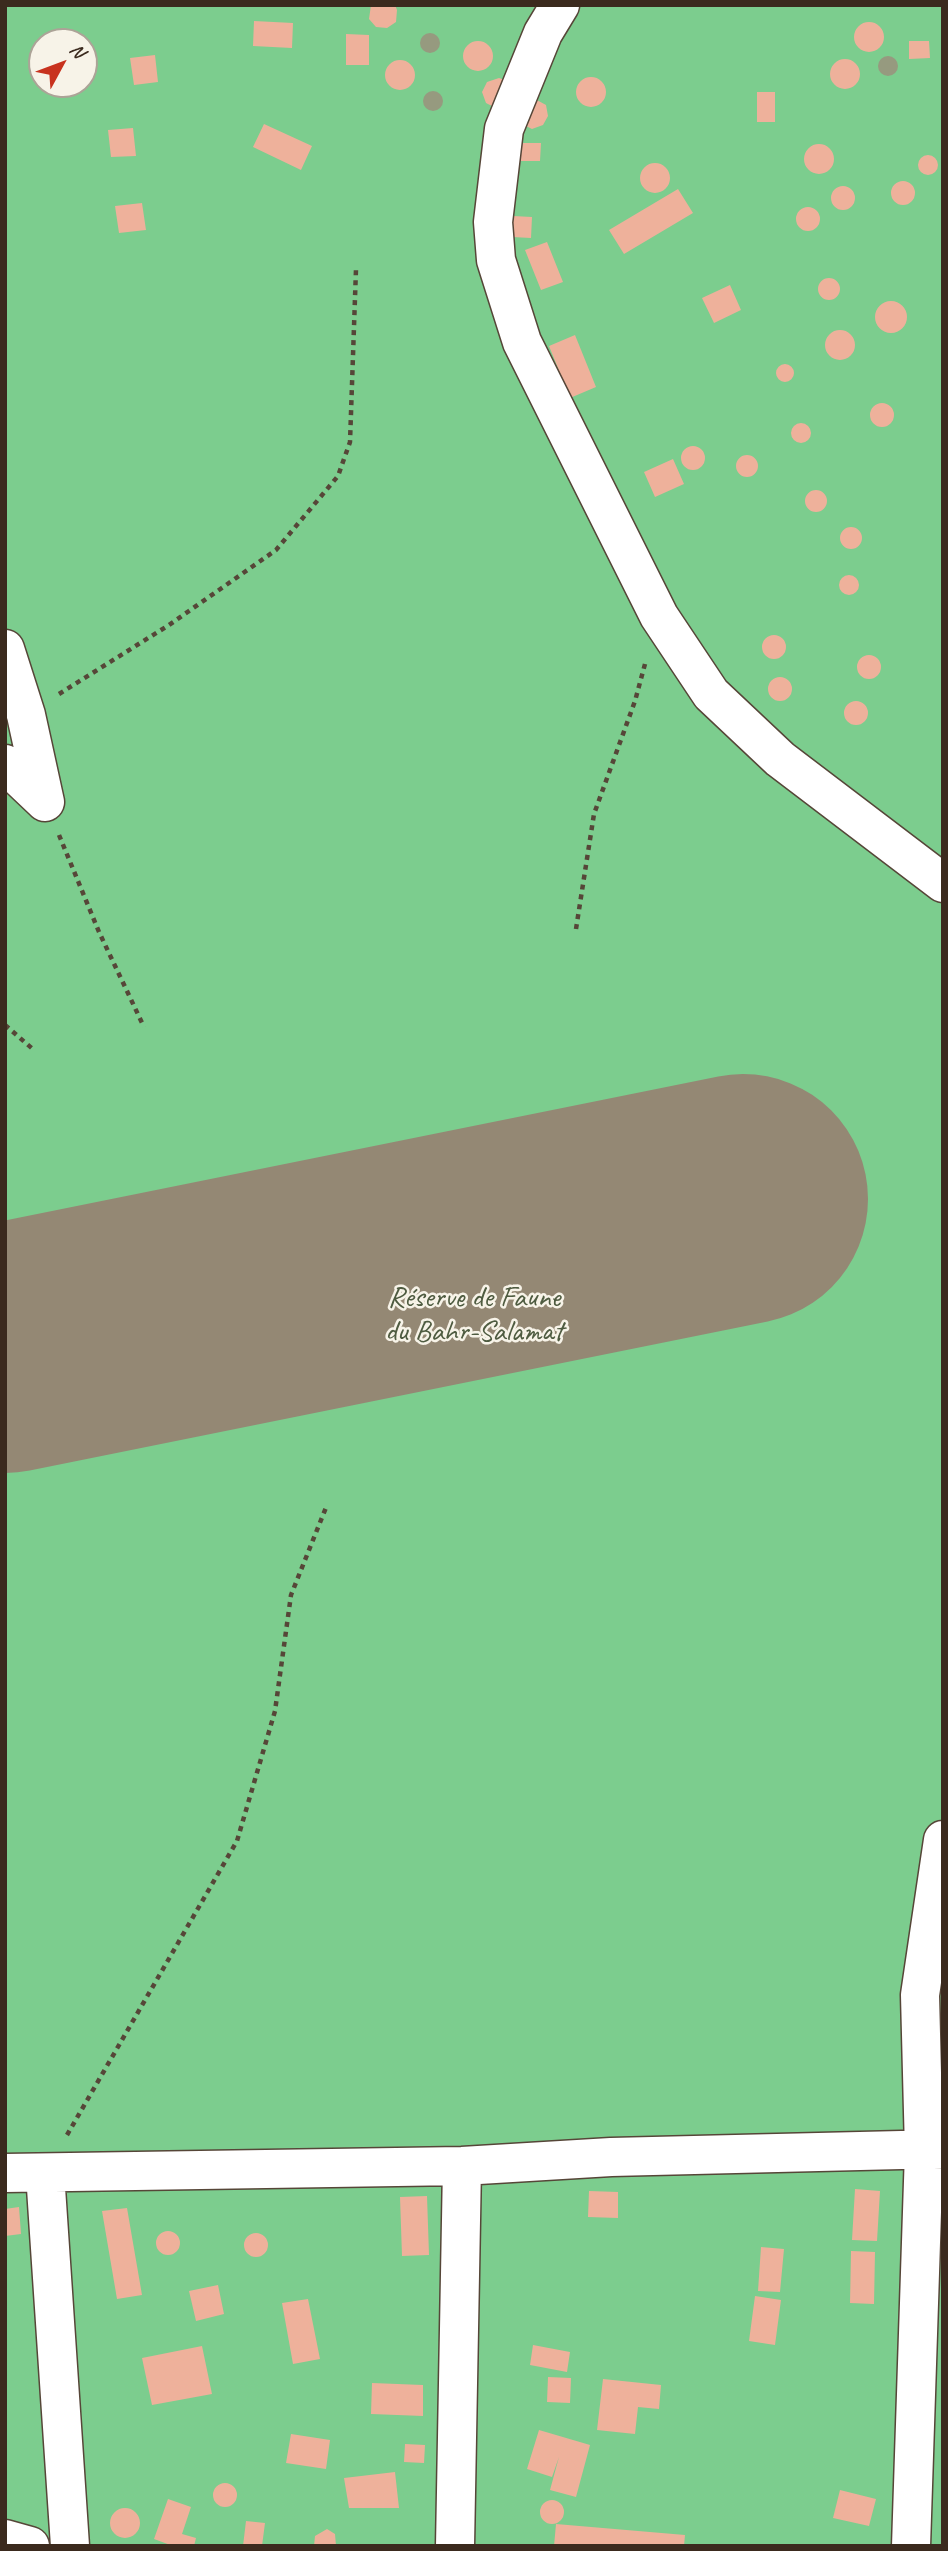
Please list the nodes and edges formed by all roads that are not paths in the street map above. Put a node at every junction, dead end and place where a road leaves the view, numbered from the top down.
1 (560, 5) edge
2 (5, 649) edge
3 (5, 764) edge
4 (943, 883) edge
5 (943, 1840) edge
6 (933, 2150) edge
7 (462, 2166) junction
8 (45, 2173) junction
9 (5, 2174) edge
10 (5, 2539) edge
11 (30, 2546) edge
12 (70, 2546) edge
13 (455, 2546) edge
14 (911, 2546) edge

1 - 4 street
2 - 3 street
5 - 6 street
6 - 7 street
6 - 14 street
7 - 8 street
7 - 13 street
8 - 9 street
8 - 12 street
10 - 11 street

